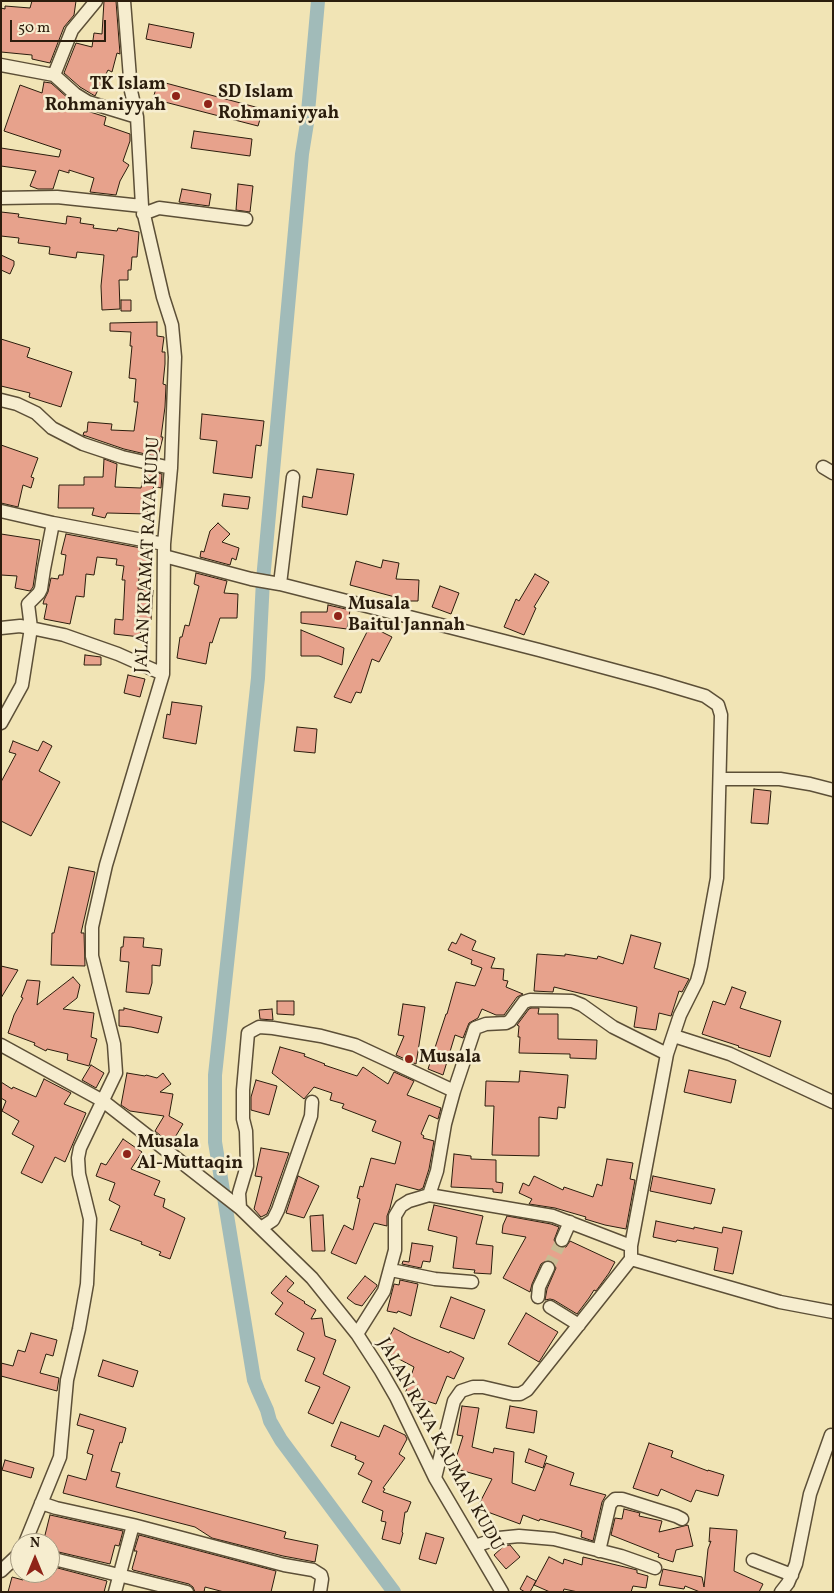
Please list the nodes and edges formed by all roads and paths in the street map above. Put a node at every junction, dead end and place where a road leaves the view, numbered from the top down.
1 (96, 1) edge
2 (124, 1) edge
3 (1, 64) edge
4 (54, 75) junction
5 (138, 118) junction
6 (1, 198) edge
7 (142, 210) junction
8 (246, 219) dead end
9 (1, 400) edge
10 (171, 468) junction
11 (293, 477) dead end
12 (1, 511) edge
13 (54, 523) junction
14 (164, 550) junction
15 (276, 583) junction
16 (1, 628) edge
17 (31, 628) junction
18 (163, 674) junction
19 (1, 723) edge
20 (720, 779) junction
21 (833, 790) edge
22 (674, 1036) junction
23 (1, 1045) edge
24 (667, 1054) junction
25 (454, 1091) junction
26 (103, 1101) junction
27 (312, 1102) dead end
28 (833, 1102) edge
29 (429, 1195) junction
30 (240, 1208) junction
31 (570, 1222) junction
32 (260, 1228) junction
33 (562, 1240) tunnel mouth
34 (631, 1246) junction
35 (631, 1259) junction
36 (548, 1268) tunnel mouth
37 (391, 1270) junction
38 (472, 1282) dead end
39 (538, 1297) dead end
40 (550, 1307) dead end
41 (833, 1312) edge
42 (579, 1325) junction
43 (357, 1334) junction
44 (832, 1434) edge
45 (435, 1478) junction
46 (41, 1503) junction
47 (682, 1519) dead end
48 (132, 1525) junction
49 (29, 1533) edge
50 (475, 1546) junction
51 (599, 1551) junction
52 (60, 1560) edge
53 (753, 1560) dead end
54 (655, 1568) dead end
55 (120, 1575) junction
56 (792, 1575) junction
57 (115, 1592) edge
58 (188, 1592) edge
59 (320, 1592) edge
60 (502, 1592) edge
61 (780, 1592) edge

1 - 4 street
2 - 5 street, JALAN KRAMAT RAYA KUDU
3 - 4 street
4 - 5 street
5 - 7 street, JALAN KRAMAT RAYA KUDU
6 - 7 street
7 - 8 street
7 - 10 street, JALAN KRAMAT RAYA KUDU
9 - 10 street
10 - 14 street, JALAN KRAMAT RAYA KUDU
11 - 15 street
12 - 13 street
13 - 14 street
13 - 17 street
14 - 15 street
14 - 18 street, JALAN KRAMAT RAYA KUDU
15 - 20 street
16 - 17 street
17 - 18 street
17 - 19 street
18 - 26 street, JALAN KRAMAT RAYA KUDU
20 - 21 street
20 - 22 street
22 - 24 street
22 - 28 street
23 - 26 street
24 - 25 street
24 - 34 street
25 - 29 street
25 - 30 street
26 - 30 street, JALAN RAYA KAUMAN KUDU
26 - 46 street, JALAN KRAMAT RAYA KUDU
27 - 32 street
29 - 31 street
29 - 37 street
30 - 32 street, JALAN RAYA KAUMAN KUDU
31 - 33 street
31 - 34 street
32 - 43 street, JALAN RAYA KAUMAN KUDU
34 - 35 street
35 - 41 street
35 - 42 street
36 - 39 street
37 - 38 street
37 - 43 street
40 - 42 street
42 - 45 street
43 - 45 street, JALAN RAYA KAUMAN KUDU
44 - 56 street
45 - 50 street, JALAN RAYA KAUMAN KUDU
46 - 48 street
46 - 49 street, JALAN KRAMAT RAYA KUDU
47 - 51 street
48 - 55 street
48 - 59 street
50 - 51 street
50 - 60 street, JALAN RAYA KAUMAN KUDU
51 - 54 street
52 - 55 street
53 - 56 street
55 - 57 street
55 - 58 street
56 - 61 street

